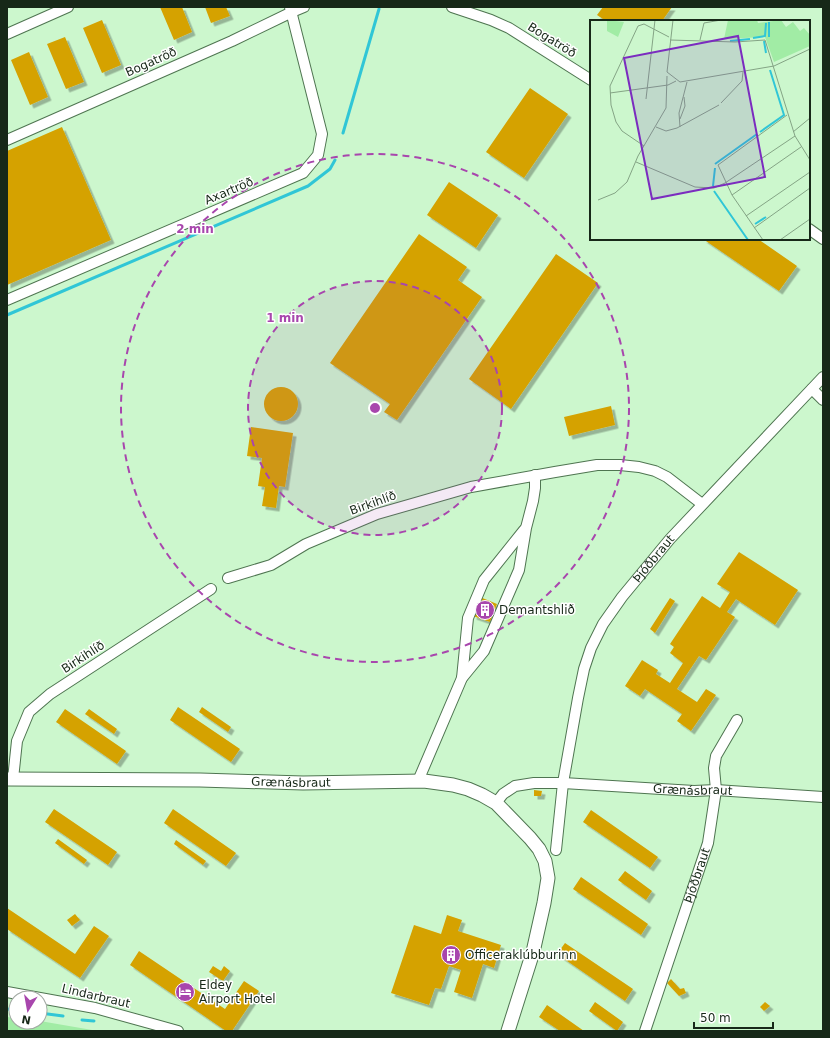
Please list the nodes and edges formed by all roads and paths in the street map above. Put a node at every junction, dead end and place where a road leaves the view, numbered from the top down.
1 (68, 7) edge
2 (304, 7) edge
3 (452, 7) edge
4 (291, 9) edge
5 (7, 34) edge
6 (590, 79) edge
7 (7, 140) edge
8 (810, 230) edge
9 (823, 239) edge
10 (7, 300) edge
11 (823, 377) edge
12 (812, 389) junction
13 (823, 400) edge
14 (535, 475) junction
15 (702, 504) junction
16 (526, 528) junction
17 (228, 578) dead end
18 (212, 589) dead end
19 (462, 678) junction
20 (737, 720) dead end
21 (10, 779) edge
22 (418, 781) junction
23 (563, 783) junction
24 (716, 790) junction
25 (823, 797) edge
26 (496, 803) junction
27 (556, 850) dead end
28 (7, 992) edge
29 (178, 1031) edge
30 (508, 1031) edge
31 (645, 1031) edge

1 - 5 street
2 - 4 street, Bogatröð
3 - 6 street, Bogatröð
4 - 7 street, Bogatröð
4 - 10 street, Axartröð
8 - 9 street
11 - 12 street, Þjóðbraut
12 - 13 street
12 - 15 street, Þjóðbraut
14 - 15 street, Birkihlíð
14 - 16 street
14 - 17 street, Birkihlíð
15 - 23 street, Þjóðbraut
16 - 19 street
16 - 19 street
18 - 21 street, Birkihlíð
19 - 22 street
20 - 24 street, Þjóðbraut
21 - 22 street, Grænásbraut
22 - 26 street, Grænásbraut
23 - 24 street, Grænásbraut
23 - 26 street, Grænásbraut
23 - 27 street
24 - 25 street, Grænásbraut
24 - 31 street, Þjóðbraut
26 - 30 street
28 - 29 street, Lindarbraut

